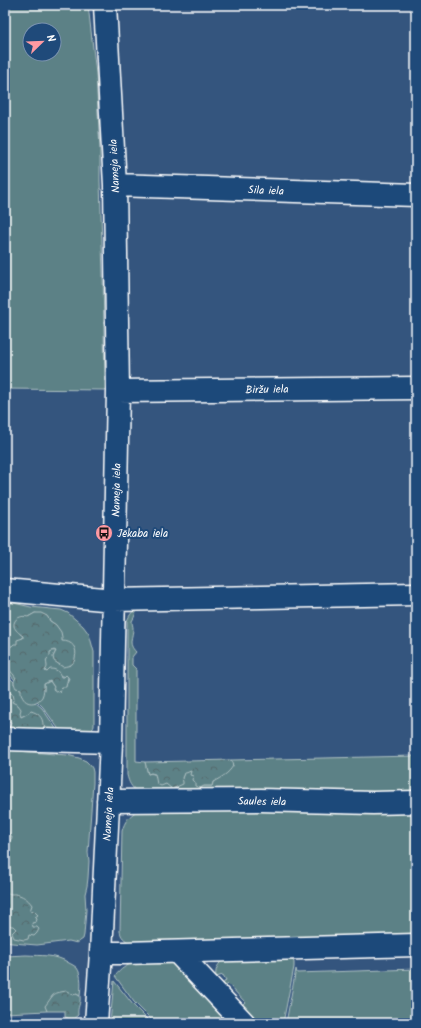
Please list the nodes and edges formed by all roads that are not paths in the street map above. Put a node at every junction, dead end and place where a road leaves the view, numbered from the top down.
1 (105, 5) edge
2 (115, 185) junction
3 (416, 195) edge
4 (416, 388) edge
5 (118, 391) junction
6 (5, 590) edge
7 (416, 594) edge
8 (114, 600) junction
9 (5, 739) edge
10 (111, 742) junction
11 (108, 801) junction
12 (416, 802) edge
13 (416, 944) edge
14 (177, 952) junction
15 (101, 953) junction
16 (96, 1023) edge
17 (244, 1023) edge

1 - 2 street, Nameja iela
2 - 3 street, Sila iela
2 - 5 street, Nameja iela
4 - 5 street, Biržu iela
5 - 8 street, Nameja iela
6 - 8 street
7 - 8 street
8 - 10 street, Nameja iela
9 - 10 street
10 - 11 street, Nameja iela
11 - 12 street, Saules iela
11 - 15 street, Nameja iela
13 - 14 street
14 - 15 street
14 - 17 street
15 - 16 street, Nameja iela

